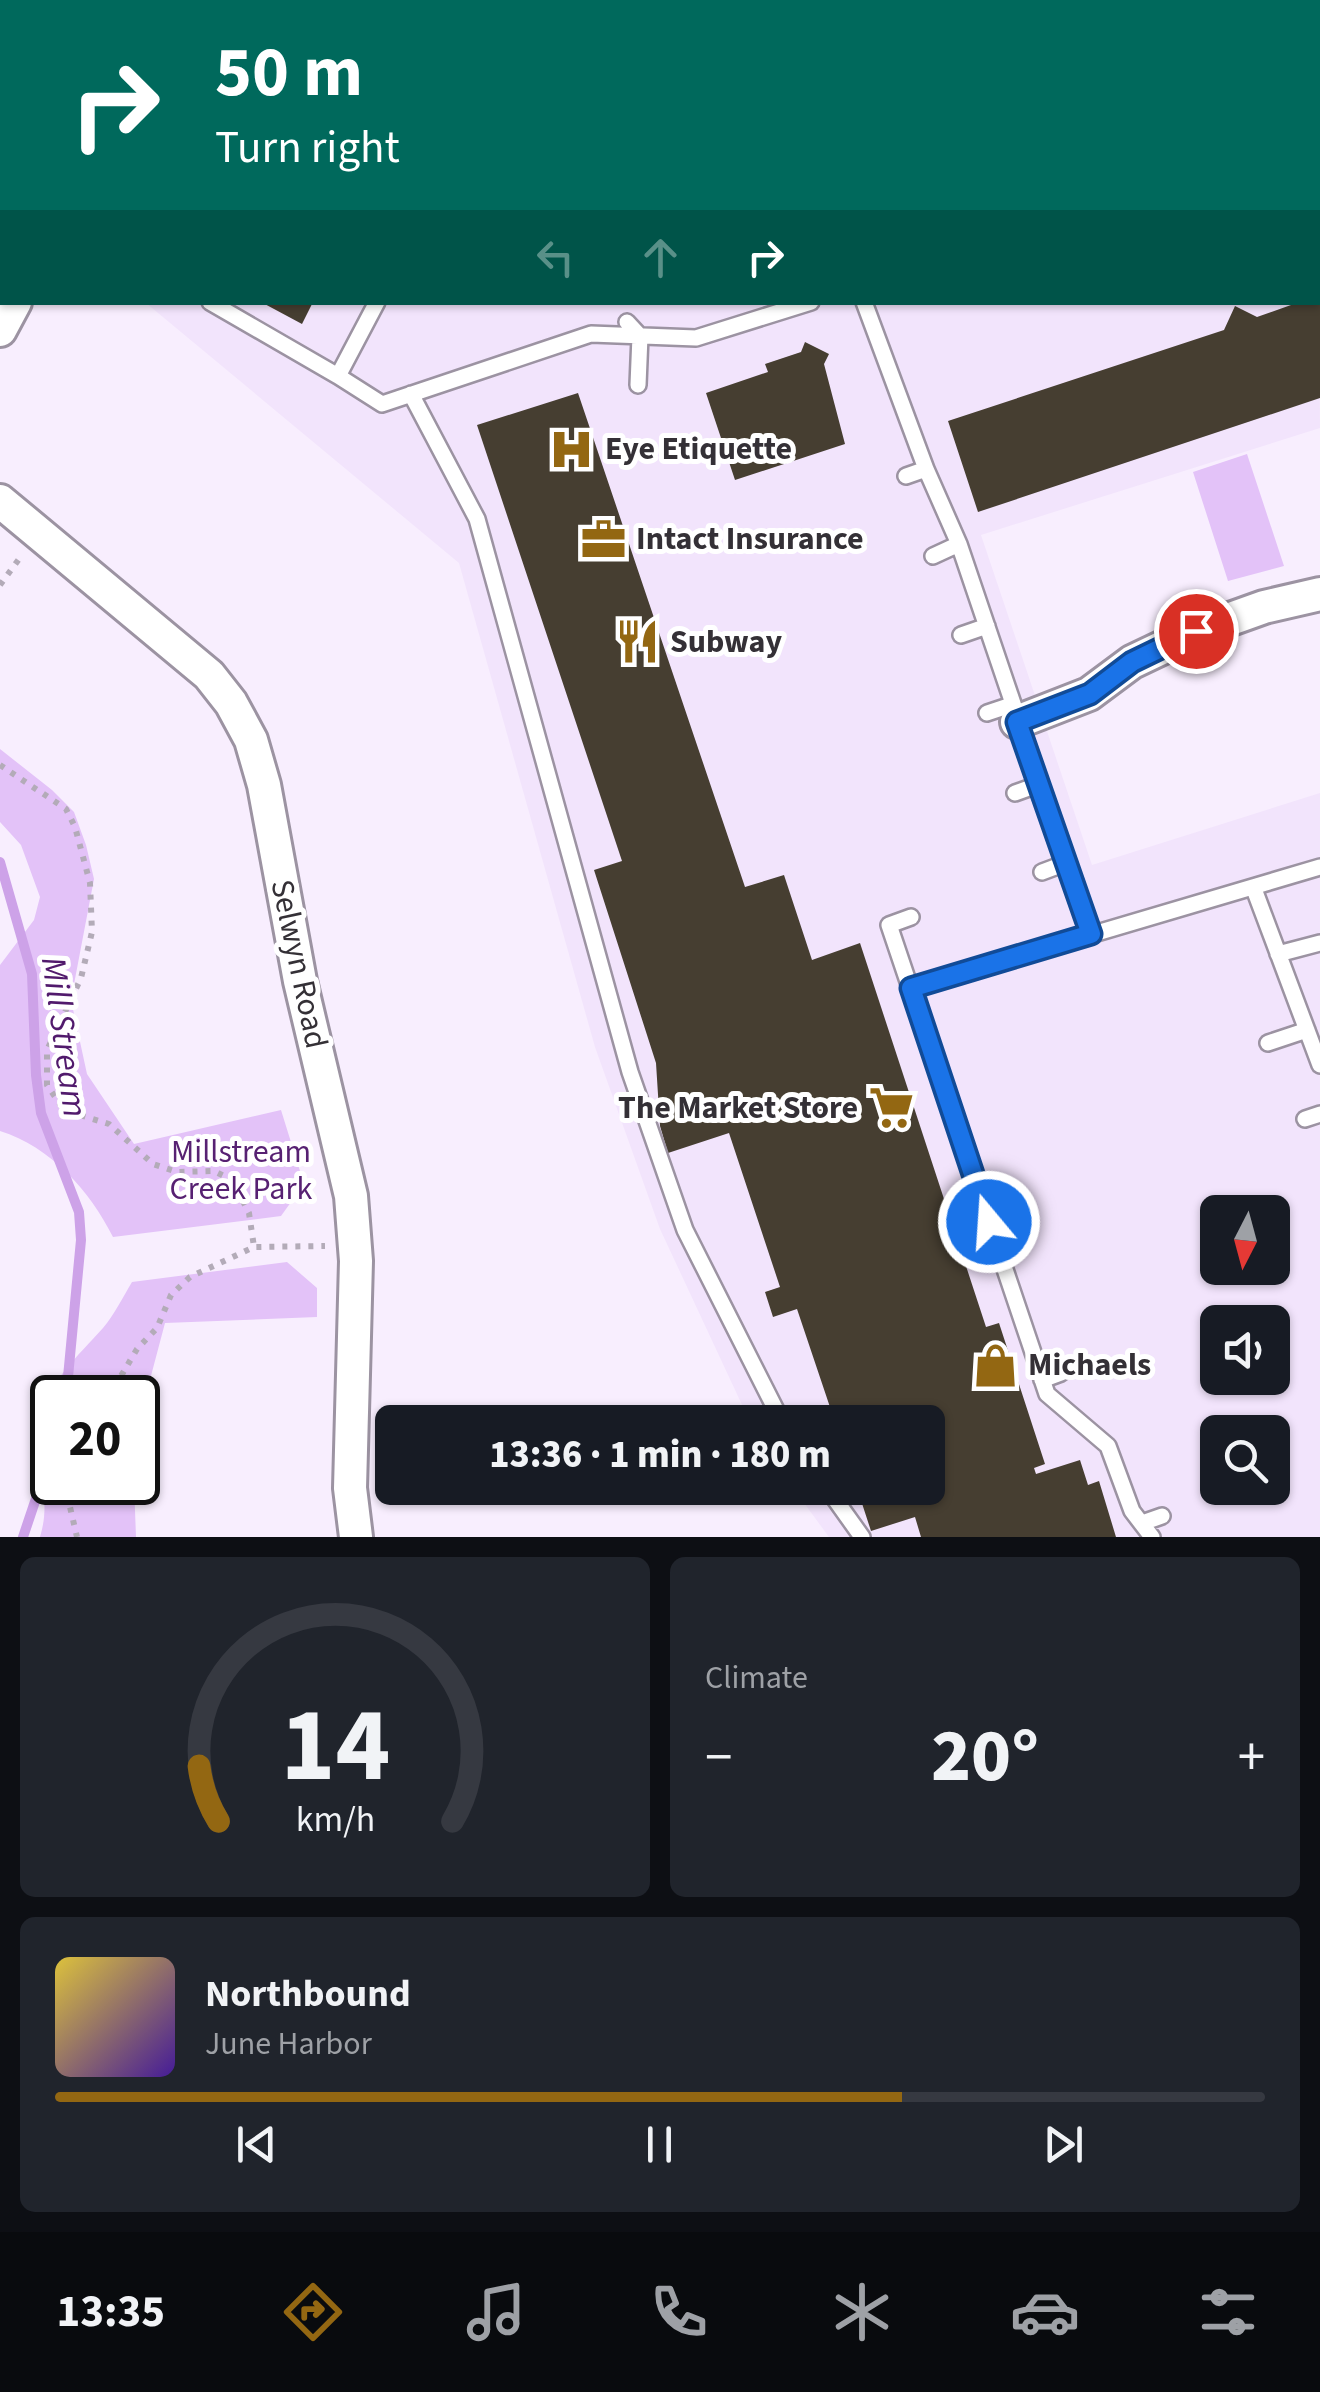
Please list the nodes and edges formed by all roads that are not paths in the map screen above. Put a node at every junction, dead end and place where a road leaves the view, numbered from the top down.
1 (14, 305) edge
2 (215, 305) edge
3 (376, 305) edge
4 (793, 305) edge
5 (871, 305) edge
6 (761, 310) edge
7 (627, 322) dead end
8 (0, 330) edge
9 (640, 336) junction
10 (338, 376) junction
11 (638, 384) dead end
12 (411, 394) junction
13 (926, 469) junction
14 (906, 476) dead end
15 (0, 500) edge
16 (959, 544) junction
17 (934, 556) dead end
18 (1320, 594) edge
19 (987, 626) junction
20 (960, 635) dead end
21 (1005, 713) junction
22 (1040, 784) junction
23 (1015, 793) dead end
24 (1066, 863) junction
25 (1320, 867) edge
26 (1042, 872) dead end
27 (1254, 889) junction
28 (911, 917) dead end
29 (1091, 934) junction
30 (1320, 942) edge
31 (1278, 954) junction
32 (911, 988) junction
33 (1306, 1030) junction
34 (1268, 1042) dead end
35 (954, 1055) dead end
36 (935, 1061) junction
37 (1320, 1065) edge
38 (980, 1136) dead end
39 (963, 1142) junction
40 (1007, 1216) dead end
41 (989, 1222) junction
42 (1033, 1296) dead end
43 (1016, 1301) junction
44 (1061, 1374) dead end
45 (1042, 1380) junction
46 (773, 1405) edge
47 (839, 1505) edge
48 (1162, 1516) dead end
49 (1147, 1530) edge
50 (356, 1537) edge
51 (862, 1537) edge

1 - 8 street
2 - 10 lane
3 - 10 lane
4 - 6 lane
5 - 13 lane
6 - 9 lane
7 - 9 lane
9 - 11 lane
9 - 12 lane
10 - 12 lane
12 - 46 lane
13 - 14 lane
13 - 16 lane
15 - 50 street, Selwyn Road
16 - 17 lane
16 - 19 lane
18 - 21 street
19 - 20 lane
19 - 21 lane
21 - 22 lane
22 - 23 lane
22 - 24 lane
24 - 26 lane
24 - 29 lane
25 - 27 lane
27 - 29 lane
27 - 31 lane
28 - 32 lane
29 - 32 lane
30 - 31 lane
31 - 33 lane
32 - 36 lane
33 - 34 lane
33 - 37 lane
35 - 36 lane
36 - 39 lane
38 - 39 lane
39 - 41 lane
40 - 41 lane
41 - 43 lane
42 - 43 lane
43 - 45 lane
44 - 45 lane
45 - 49 lane
47 - 51 lane
48 - 49 lane

